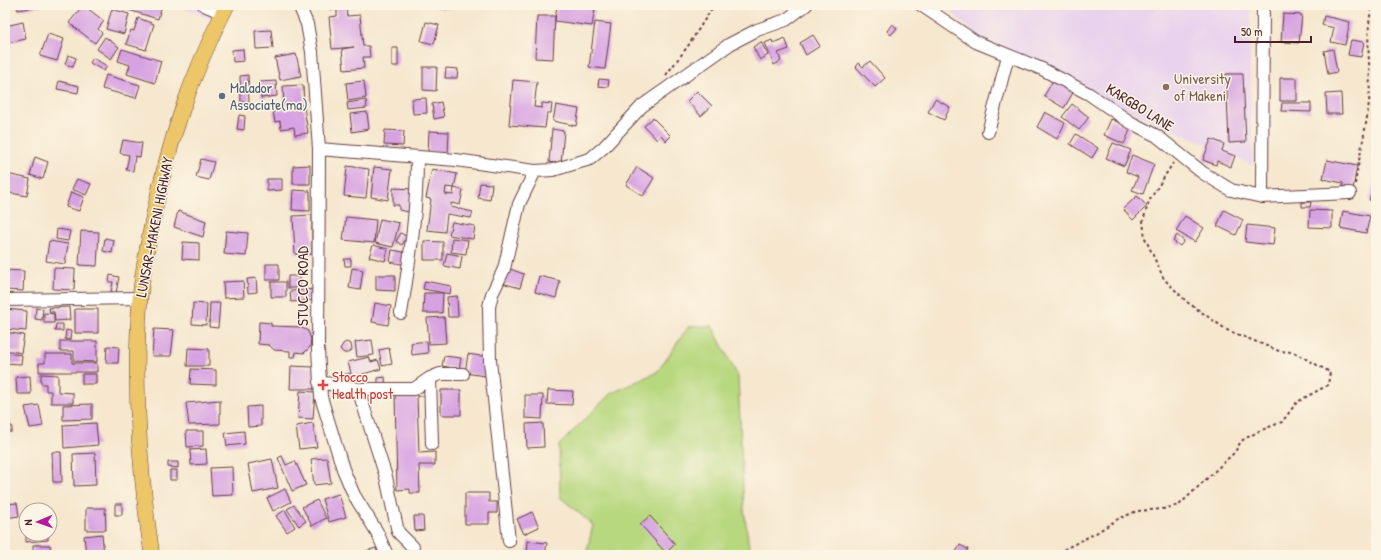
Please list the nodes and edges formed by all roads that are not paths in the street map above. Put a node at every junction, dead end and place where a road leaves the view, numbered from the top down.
1 (204, 5) edge
2 (299, 5) edge
3 (806, 5) edge
4 (921, 5) edge
5 (1263, 5) edge
6 (225, 9) edge
7 (1008, 56) junction
8 (988, 132) dead end
9 (319, 149) junction
10 (417, 157) junction
11 (535, 171) junction
12 (1350, 193) road end
13 (1262, 197) junction
14 (140, 298) junction
15 (5, 300) edge
16 (401, 313) dead end
17 (463, 374) dead end
18 (430, 378) junction
19 (319, 382) junction
20 (358, 388) junction
21 (432, 444) dead end
22 (509, 541) dead end
23 (413, 547) dead end
24 (152, 555) edge
25 (387, 555) edge

1 - 6 street
2 - 9 street, STUCCO ROAD
3 - 11 street
4 - 7 street, KARGBO LANE
5 - 13 street
6 - 14 main road, LUNSAR-MAKENI HIGHWAY
7 - 8 street
7 - 13 street, KARGBO LANE
9 - 10 street
9 - 19 street, STUCCO ROAD
10 - 11 street
10 - 16 street
11 - 22 street
12 - 13 street, KARGBO LANE
14 - 15 street
14 - 24 main road, LUNSAR-MAKENI HIGHWAY
17 - 18 street
18 - 20 street
18 - 21 street
19 - 20 street
19 - 25 street, STUCCO ROAD
20 - 23 street

